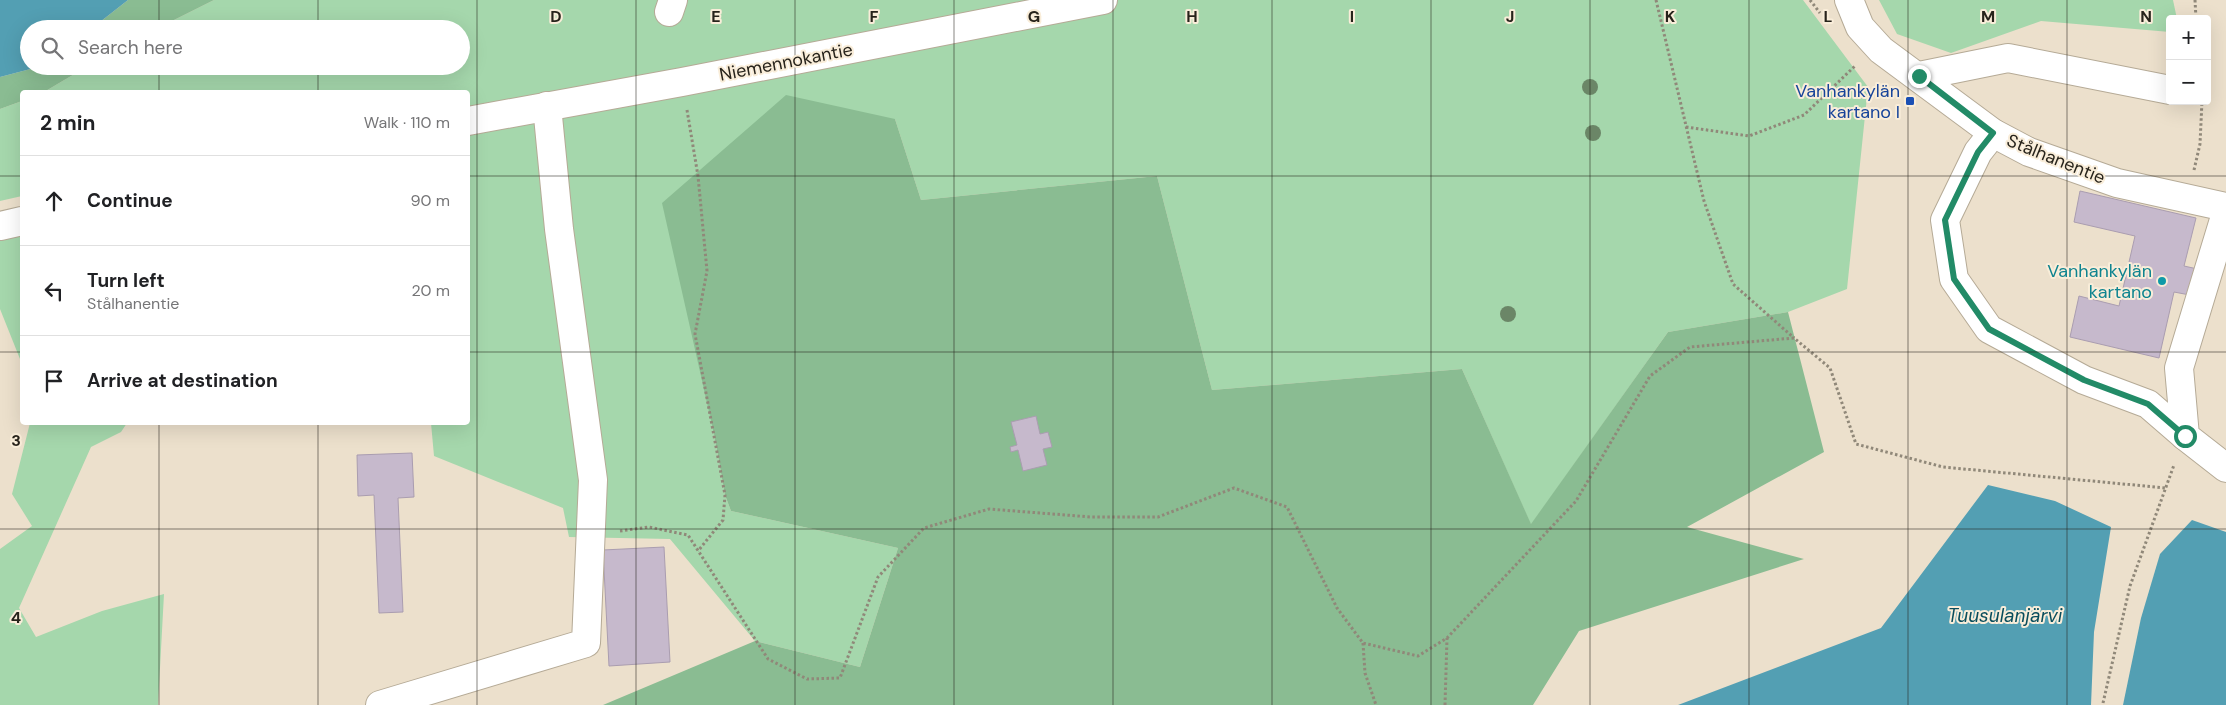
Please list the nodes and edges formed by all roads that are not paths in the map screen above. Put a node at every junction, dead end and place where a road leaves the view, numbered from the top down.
1 (1103, 0) edge
2 (1849, 0) edge
3 (1919, 76) junction
4 (2166, 89) edge
5 (547, 106) junction
6 (470, 120) edge
7 (1993, 133) junction
8 (2226, 207) edge
9 (2226, 213) edge
10 (20, 221) edge
11 (0, 226) edge
12 (2185, 436) junction
13 (2226, 468) edge
14 (407, 701) edge

1 - 5 street, Niemennokantie
2 - 3 street, Stålhanentie
3 - 4 street
3 - 7 street, Stålhanentie
5 - 6 street, Niemennokantie
5 - 14 street
7 - 8 street, Stålhanentie
7 - 12 street
9 - 12 street
10 - 11 street
12 - 13 street

